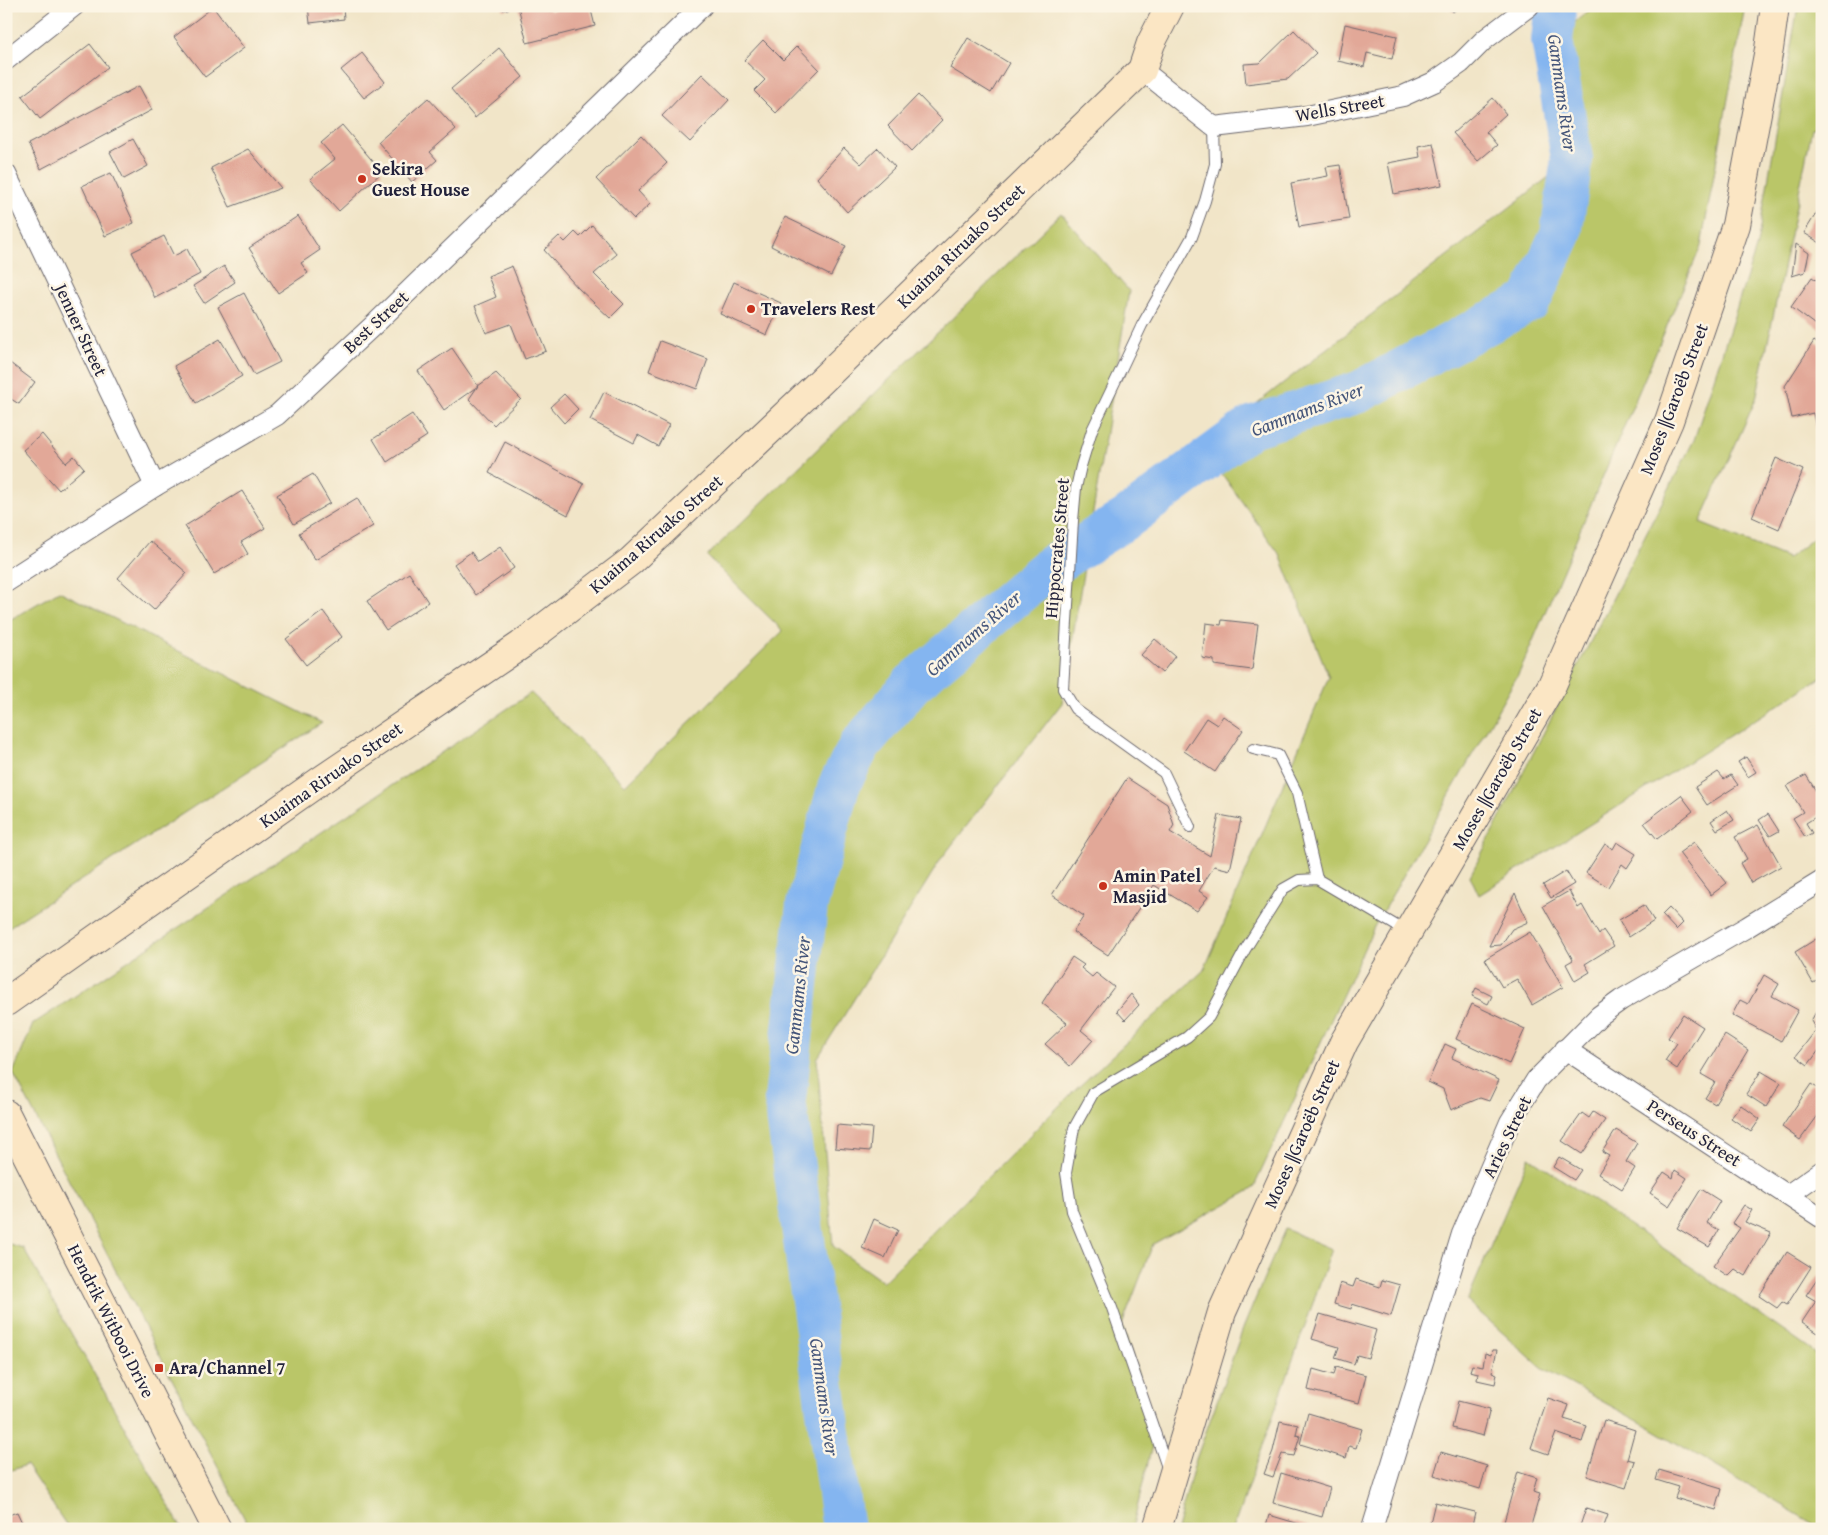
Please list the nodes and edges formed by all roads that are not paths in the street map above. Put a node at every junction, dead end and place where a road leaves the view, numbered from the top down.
1 (74, 6) edge
2 (702, 6) edge
3 (1170, 6) edge
4 (1529, 6) edge
5 (1776, 6) edge
6 (6, 60) edge
7 (1142, 70) junction
8 (1214, 127) junction
9 (6, 174) edge
10 (155, 486) junction
11 (6, 582) edge
12 (1253, 749) dead end
13 (1190, 827) dead end
14 (1317, 880) junction
15 (1822, 881) edge
16 (1408, 932) junction
17 (6, 1002) edge
18 (1565, 1049) junction
19 (6, 1114) edge
20 (1822, 1171) edge
21 (1788, 1195) junction
22 (1822, 1218) edge
23 (1171, 1479) junction
24 (217, 1529) edge
25 (1157, 1529) edge
26 (1372, 1529) edge

1 - 6 street
2 - 10 street, Best Street
3 - 7 street, Kuaima Riruako Street
4 - 8 street, Wells Street
5 - 16 street, Moses ǁGaroëb Street
7 - 8 street
7 - 17 street, Kuaima Riruako Street
8 - 13 lane, Hippocrates Street
9 - 10 street, Jenner Street
10 - 11 street, Best Street
12 - 14 lane
14 - 16 lane
14 - 23 lane
15 - 18 street, Aries Street
16 - 23 street, Moses ǁGaroëb Street
18 - 21 street, Perseus Street
18 - 26 street, Aries Street
19 - 24 street, Hendrik Witbooi Drive
20 - 21 street
21 - 22 street, Perseus Street
23 - 25 street, Moses ǁGaroëb Street

